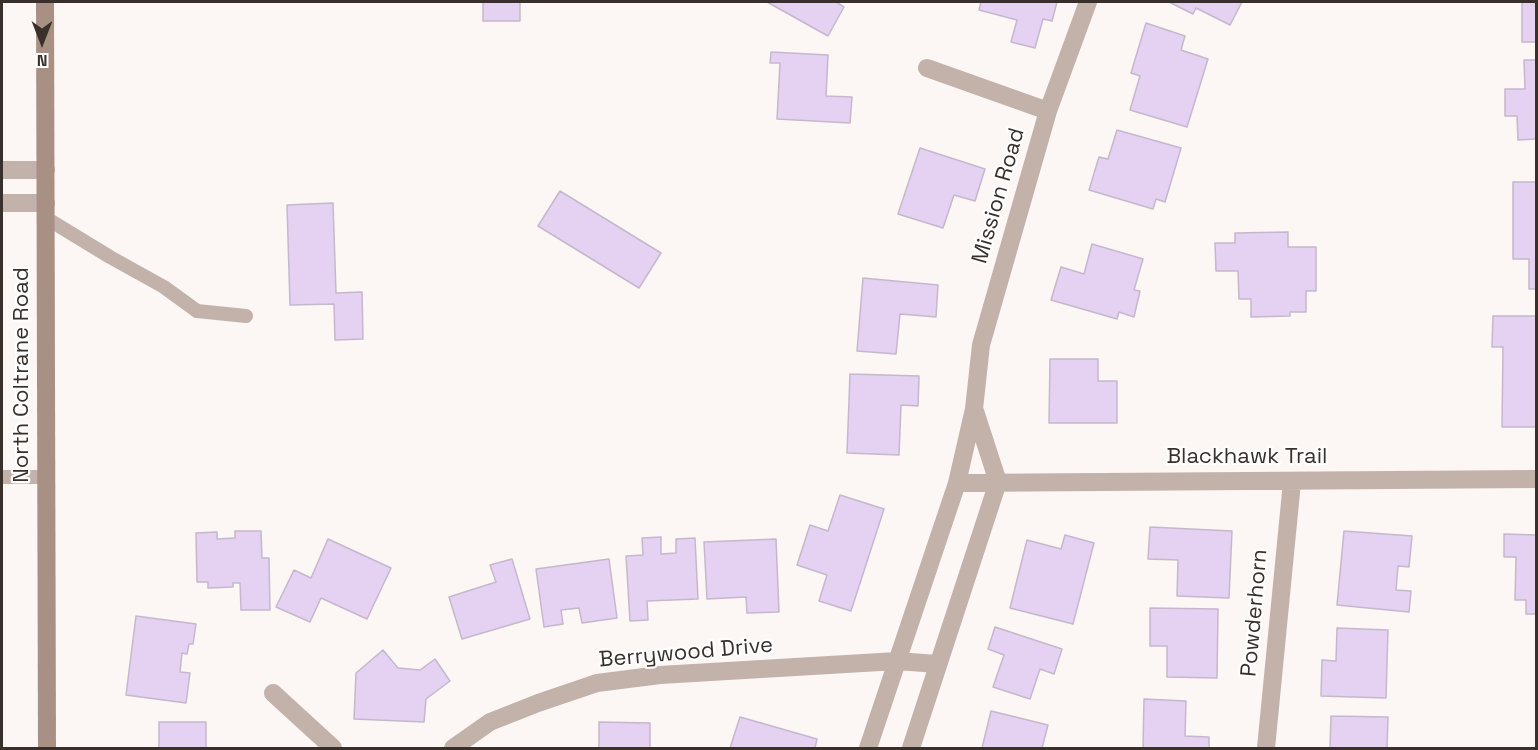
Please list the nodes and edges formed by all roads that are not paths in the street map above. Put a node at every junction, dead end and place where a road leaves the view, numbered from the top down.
1 (45, 2) edge
2 (1088, 2) edge
3 (927, 68) dead end
4 (1048, 111) junction
5 (2, 170) edge
6 (46, 170) junction
7 (2, 203) edge
8 (46, 210) junction
9 (246, 316) dead end
10 (974, 409) junction
11 (2, 477) edge
12 (46, 477) junction
13 (1536, 479) edge
14 (998, 482) junction
15 (1292, 482) junction
16 (957, 483) junction
17 (897, 661) junction
18 (937, 664) junction
19 (273, 693) dead end
20 (47, 748) edge
21 (333, 748) edge
22 (453, 748) edge
23 (868, 748) edge
24 (911, 748) edge
25 (1266, 748) edge

1 - 6 street, North Coltrane Road
2 - 4 street, Mission Road
3 - 4 street
4 - 10 street, Mission Road
5 - 6 street
6 - 8 street, North Coltrane Road
7 - 8 street
8 - 9 lane
8 - 12 street, North Coltrane Road
10 - 14 street, Mission Road
10 - 16 street, Mission Road
11 - 12 lane
12 - 20 street, North Coltrane Road
13 - 15 street, Blackhawk Trail
14 - 15 street, Blackhawk Trail
14 - 16 street, Blackhawk Trail
14 - 18 street
15 - 25 street, Powderhorn
16 - 17 street, Mission Road
17 - 18 street, Berrywood Drive
17 - 22 street, Berrywood Drive
17 - 23 street, Mission Road
18 - 24 street
19 - 21 street

